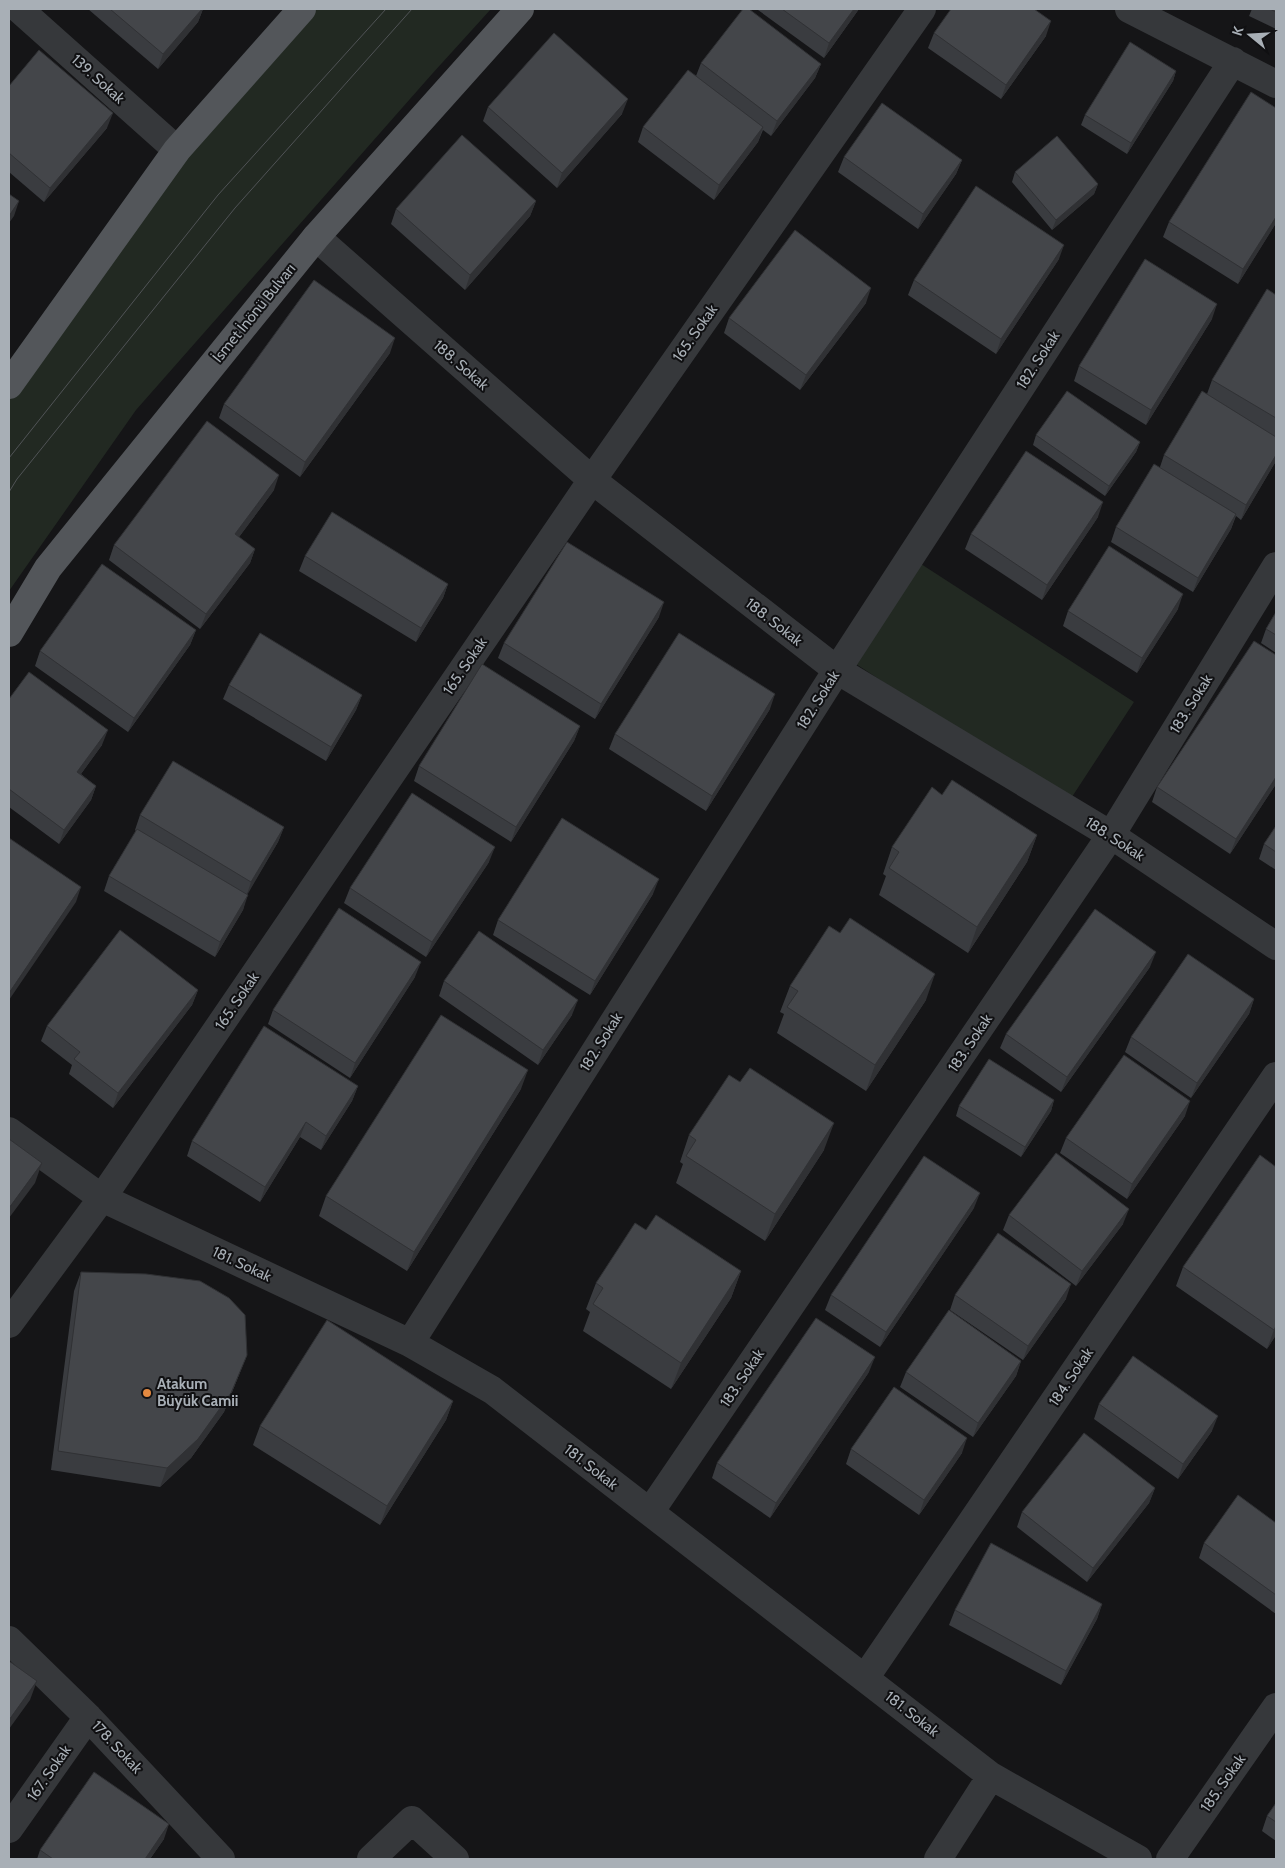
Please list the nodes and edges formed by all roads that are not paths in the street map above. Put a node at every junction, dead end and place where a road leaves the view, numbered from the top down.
1 (19, 9) edge
2 (302, 9) edge
3 (520, 9) edge
4 (922, 9) edge
5 (1128, 9) edge
6 (1233, 62) junction
7 (1276, 84) edge
8 (177, 150) junction
9 (316, 237) junction
10 (9, 385) edge
11 (592, 480) junction
12 (1276, 566) edge
13 (9, 633) edge
14 (836, 670) junction
15 (1111, 836) junction
16 (1276, 946) edge
17 (1276, 1076) edge
18 (9, 1130) edge
19 (102, 1198) junction
20 (9, 1324) edge
21 (410, 1343) junction
22 (650, 1512) junction
23 (9, 1640) edge
24 (865, 1678) junction
25 (1276, 1707) edge
26 (88, 1717) junction
27 (991, 1776) junction
28 (9, 1829) edge
29 (221, 1859) edge
30 (371, 1859) edge
31 (454, 1859) edge
32 (938, 1859) edge
33 (1138, 1859) edge
34 (1170, 1859) edge

1 - 8 street, 139. Sokak
2 - 8 main road
3 - 9 main road, İsmet İnönü Bulvarı
4 - 11 street, 165. Sokak
5 - 6 street
6 - 7 street
6 - 14 street, 182. Sokak
8 - 10 main road
9 - 11 street, 188. Sokak
9 - 13 main road, İsmet İnönü Bulvarı
11 - 14 street, 188. Sokak
11 - 19 street, 165. Sokak
12 - 15 street, 183. Sokak
14 - 15 street, 188. Sokak
14 - 21 street, 182. Sokak
15 - 16 street, 188. Sokak
15 - 22 street, 183. Sokak
17 - 24 street, 184. Sokak
18 - 19 street, 181. Sokak
19 - 20 street, 165. Sokak
19 - 21 street, 181. Sokak
21 - 22 street, 181. Sokak
22 - 24 street, 181. Sokak
23 - 26 street, 178. Sokak
24 - 27 street, 181. Sokak
25 - 34 street, 185. Sokak
26 - 28 street, 167. Sokak
26 - 29 street, 178. Sokak
27 - 32 street
27 - 33 street, 181. Sokak
30 - 31 street

